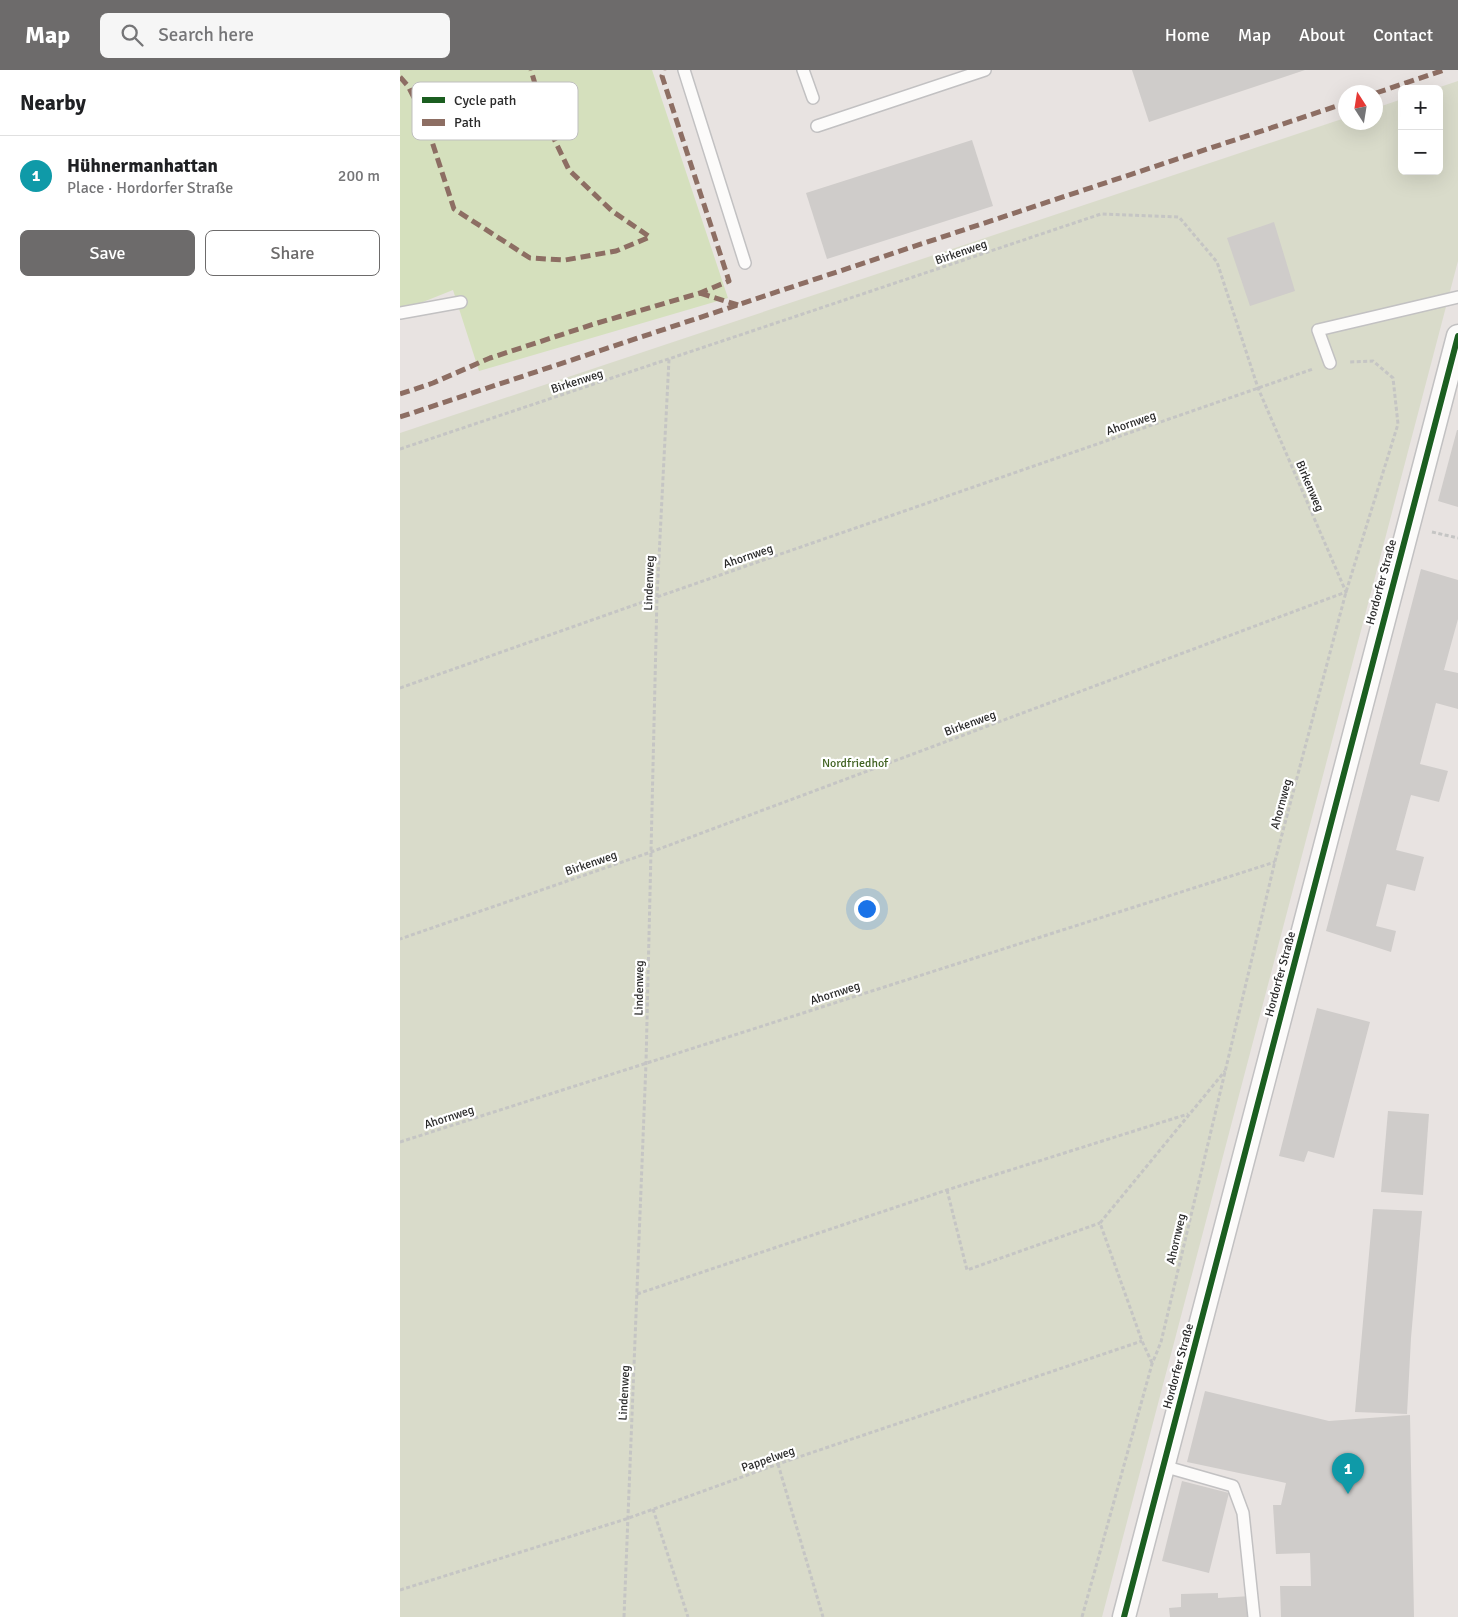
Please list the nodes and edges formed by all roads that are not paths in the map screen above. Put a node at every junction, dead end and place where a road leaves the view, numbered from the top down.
1 (684, 70) edge
2 (803, 70) edge
3 (985, 70) edge
4 (812, 98) dead end
5 (818, 126) dead end
6 (745, 263) dead end
7 (1458, 297) edge
8 (461, 302) dead end
9 (400, 313) edge
10 (1458, 336) edge
11 (1330, 363) road end
12 (1163, 1466) junction
13 (1124, 1617) edge
14 (1254, 1617) edge

1 - 6 lane
2 - 4 lane
3 - 5 lane
7 - 11 lane
8 - 9 lane
10 - 12 street, Hordorfer Straße
12 - 13 street, Hordorfer Straße
12 - 14 lane

